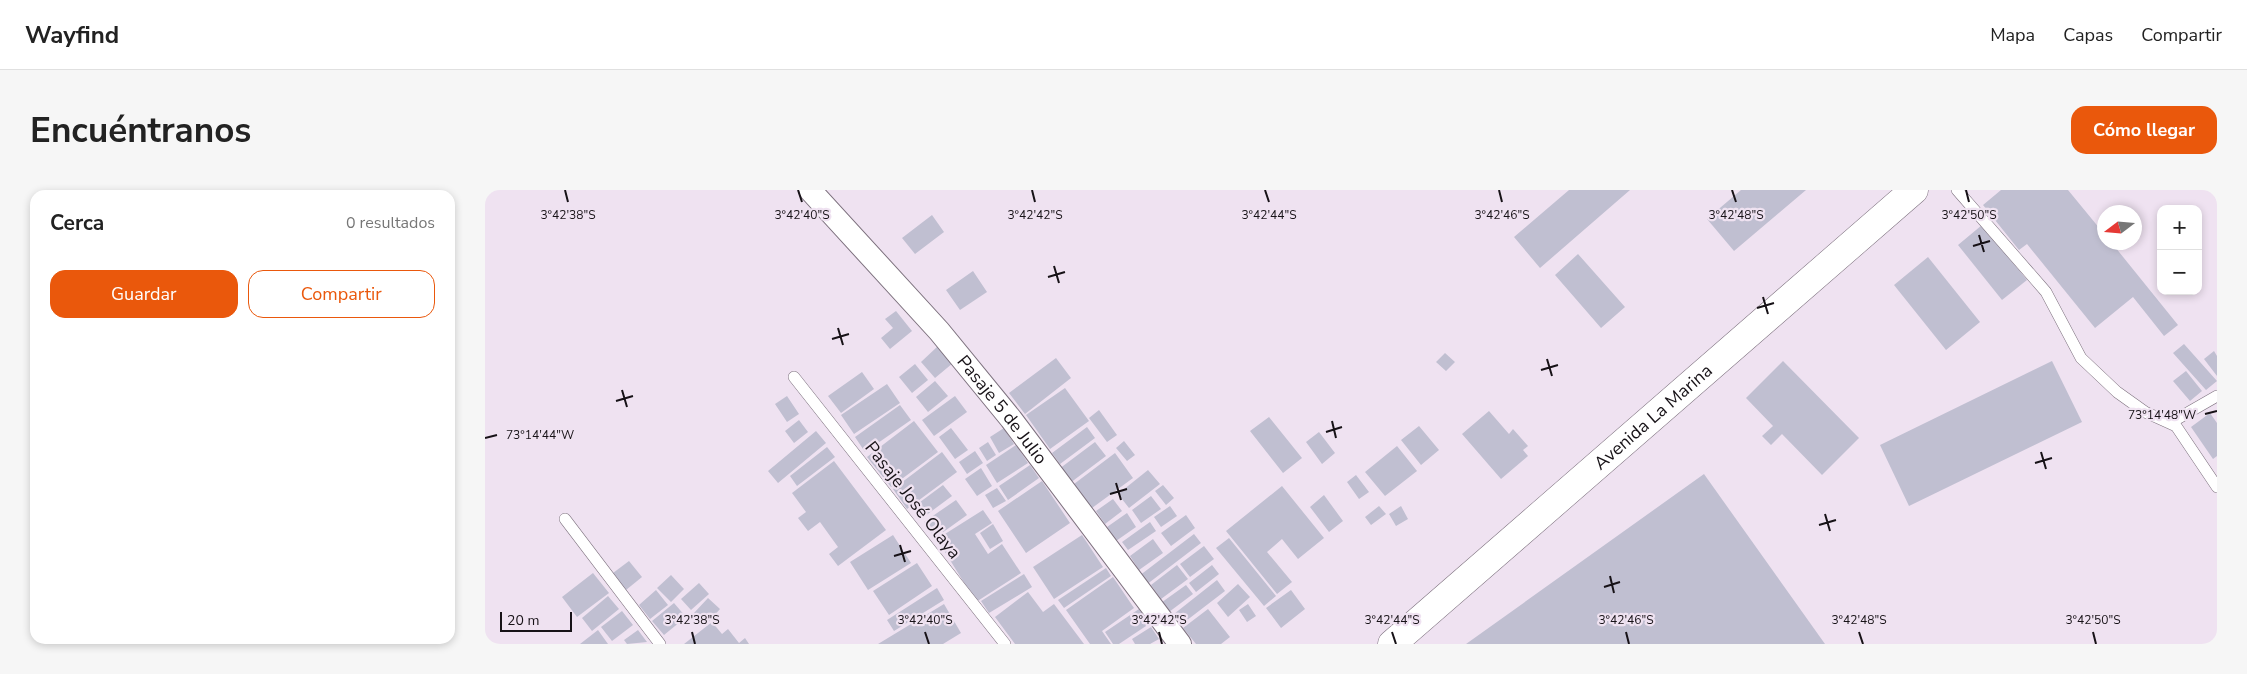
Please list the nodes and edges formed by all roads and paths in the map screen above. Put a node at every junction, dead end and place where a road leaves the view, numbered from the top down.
1 (810, 190) edge
2 (1914, 190) edge
3 (1957, 190) edge
4 (794, 377) dead end
5 (2217, 396) edge
6 (2170, 423) junction
7 (2217, 487) edge
8 (565, 520) dead end
9 (660, 644) edge
10 (1005, 644) edge
11 (1180, 644) edge
12 (1392, 644) edge

1 - 11 street, Pasaje 5 de Julio
2 - 12 main road, Avenida La Marina
3 - 6 lane
4 - 10 lane, Pasaje José Olaya
5 - 6 lane
6 - 7 lane
8 - 9 lane

